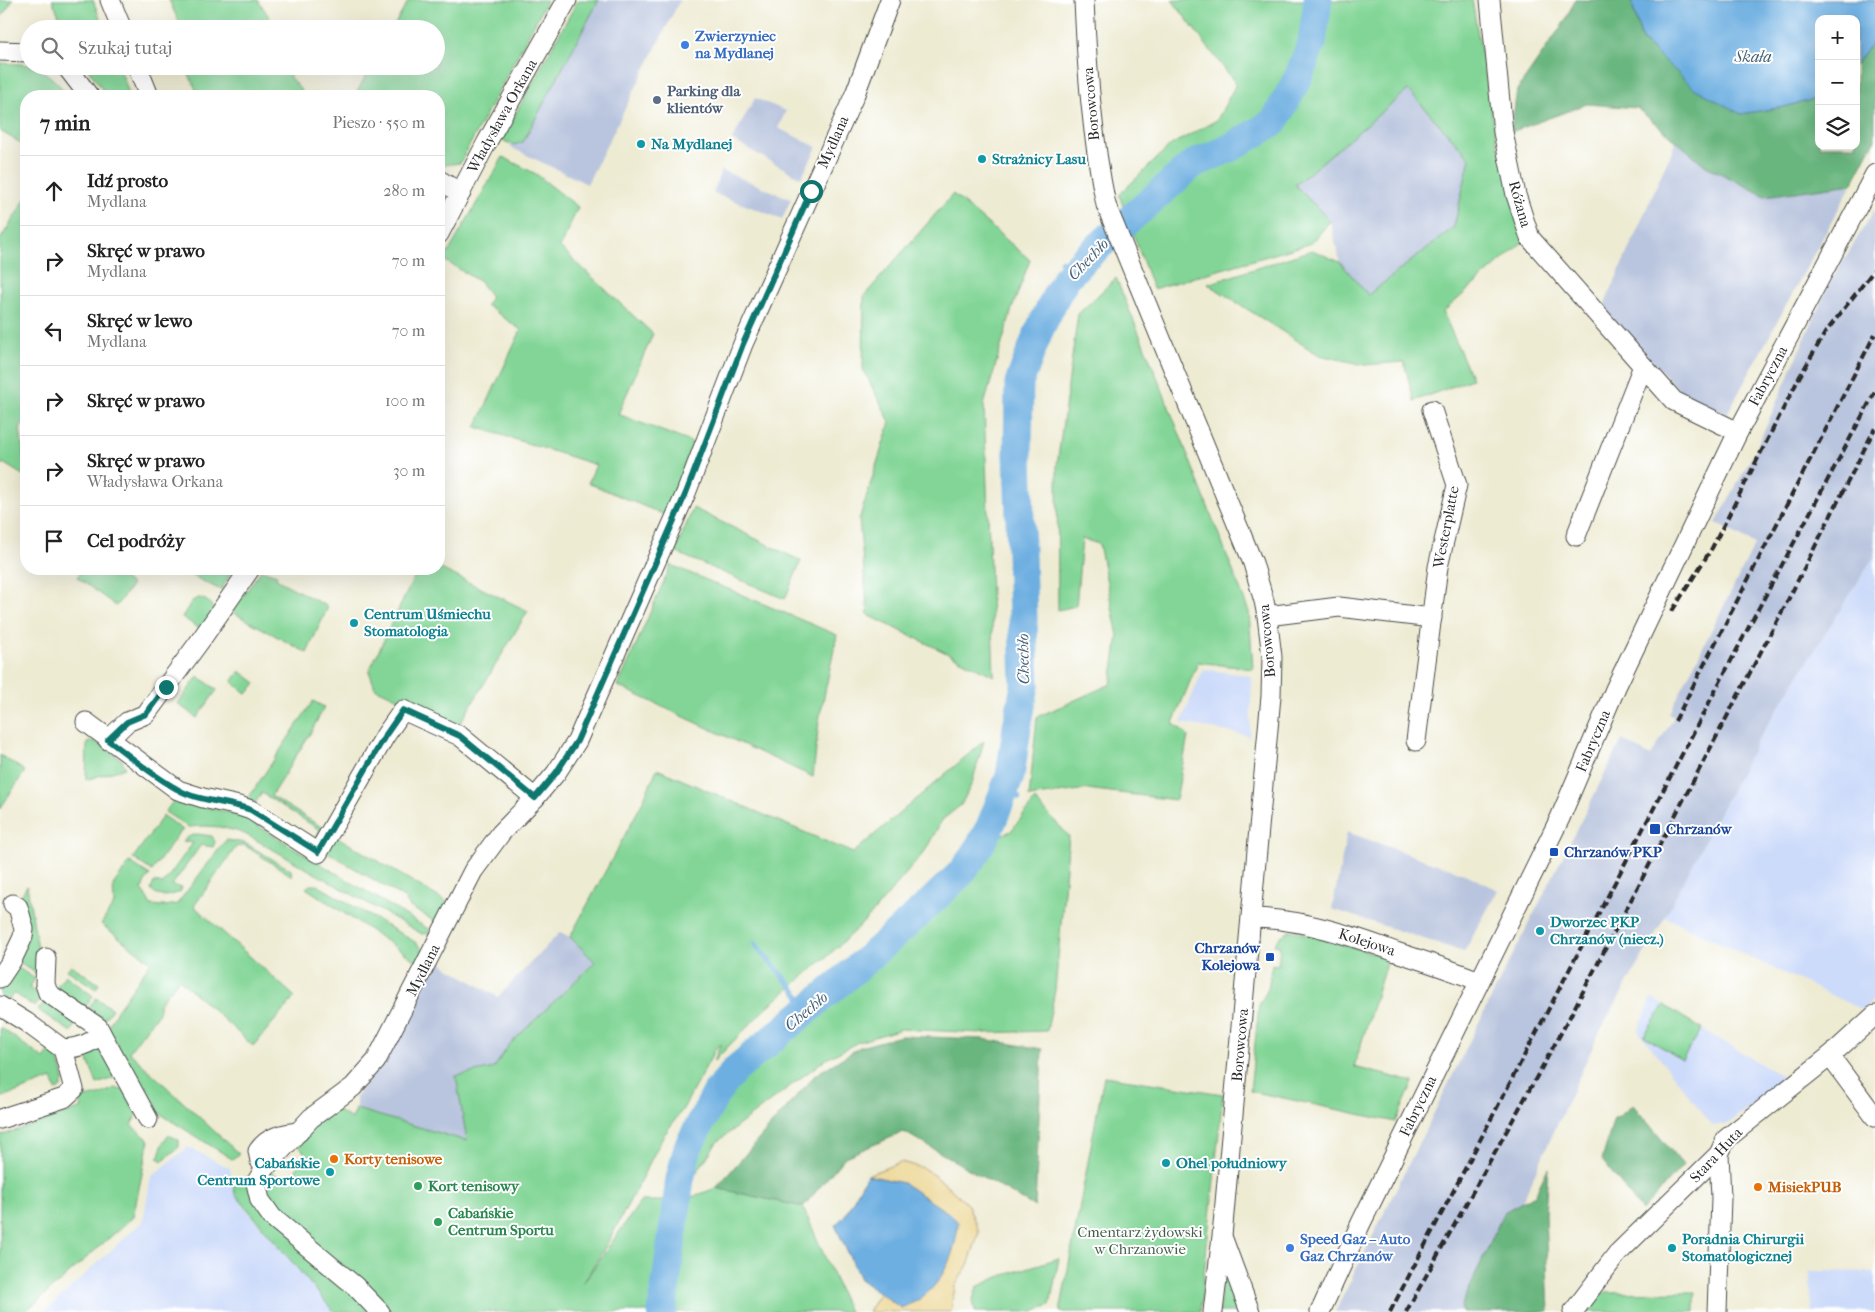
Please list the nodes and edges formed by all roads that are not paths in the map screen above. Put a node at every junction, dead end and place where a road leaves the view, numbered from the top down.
1 (110, 0) edge
2 (567, 0) edge
3 (890, 0) edge
4 (1084, 0) edge
5 (1490, 0) edge
6 (118, 20) edge
7 (0, 51) edge
8 (20, 52) edge
9 (74, 75) edge
10 (141, 75) edge
11 (85, 90) edge
12 (147, 90) edge
13 (1875, 174) edge
14 (445, 184) edge
15 (461, 193) junction
16 (445, 223) edge
17 (1644, 366) junction
18 (1432, 410) dead end
19 (1738, 432) junction
20 (1576, 536) dead end
21 (246, 575) edge
22 (1267, 616) junction
23 (1432, 618) junction
24 (86, 722) dead end
25 (108, 740) junction
26 (1416, 741) dead end
27 (535, 798) junction
28 (13, 904) dead end
29 (1252, 918) junction
30 (46, 958) dead end
31 (0, 978) edge
32 (1479, 981) junction
33 (0, 1006) edge
34 (1875, 1015) edge
35 (101, 1033) junction
36 (63, 1049) junction
37 (1830, 1056) junction
38 (1875, 1117) edge
39 (0, 1119) edge
40 (148, 1119) dead end
41 (1719, 1154) junction
42 (1222, 1236) junction
43 (380, 1312) edge
44 (1213, 1312) edge
45 (1250, 1312) edge
46 (1320, 1312) edge
47 (1573, 1312) edge
48 (1717, 1312) edge

1 - 6 street
2 - 15 street, Władysława Orkana
3 - 27 street, Mydlana
4 - 22 street, Borowcowa
5 - 17 street, Różana
7 - 8 street
9 - 11 street
10 - 12 street
13 - 19 street, Fabryczna
14 - 15 street
15 - 16 street, Władysława Orkana
17 - 19 street, Różana
17 - 20 street
18 - 23 street, Westerplatte
19 - 32 street, Fabryczna
21 - 25 street
22 - 23 street
22 - 29 street, Borowcowa
23 - 26 street, Westerplatte
24 - 25 street
25 - 27 street
27 - 43 street, Mydlana
28 - 31 street
29 - 32 street, Kolejowa
29 - 42 street, Borowcowa
30 - 35 street
32 - 46 street, Fabryczna
33 - 36 street
34 - 37 street, Stara Huta
35 - 36 street
35 - 40 street
36 - 39 street
37 - 38 street
37 - 41 street, Stara Huta
41 - 47 street, Stara Huta
41 - 48 street
42 - 44 street, Borowcowa
42 - 45 street

